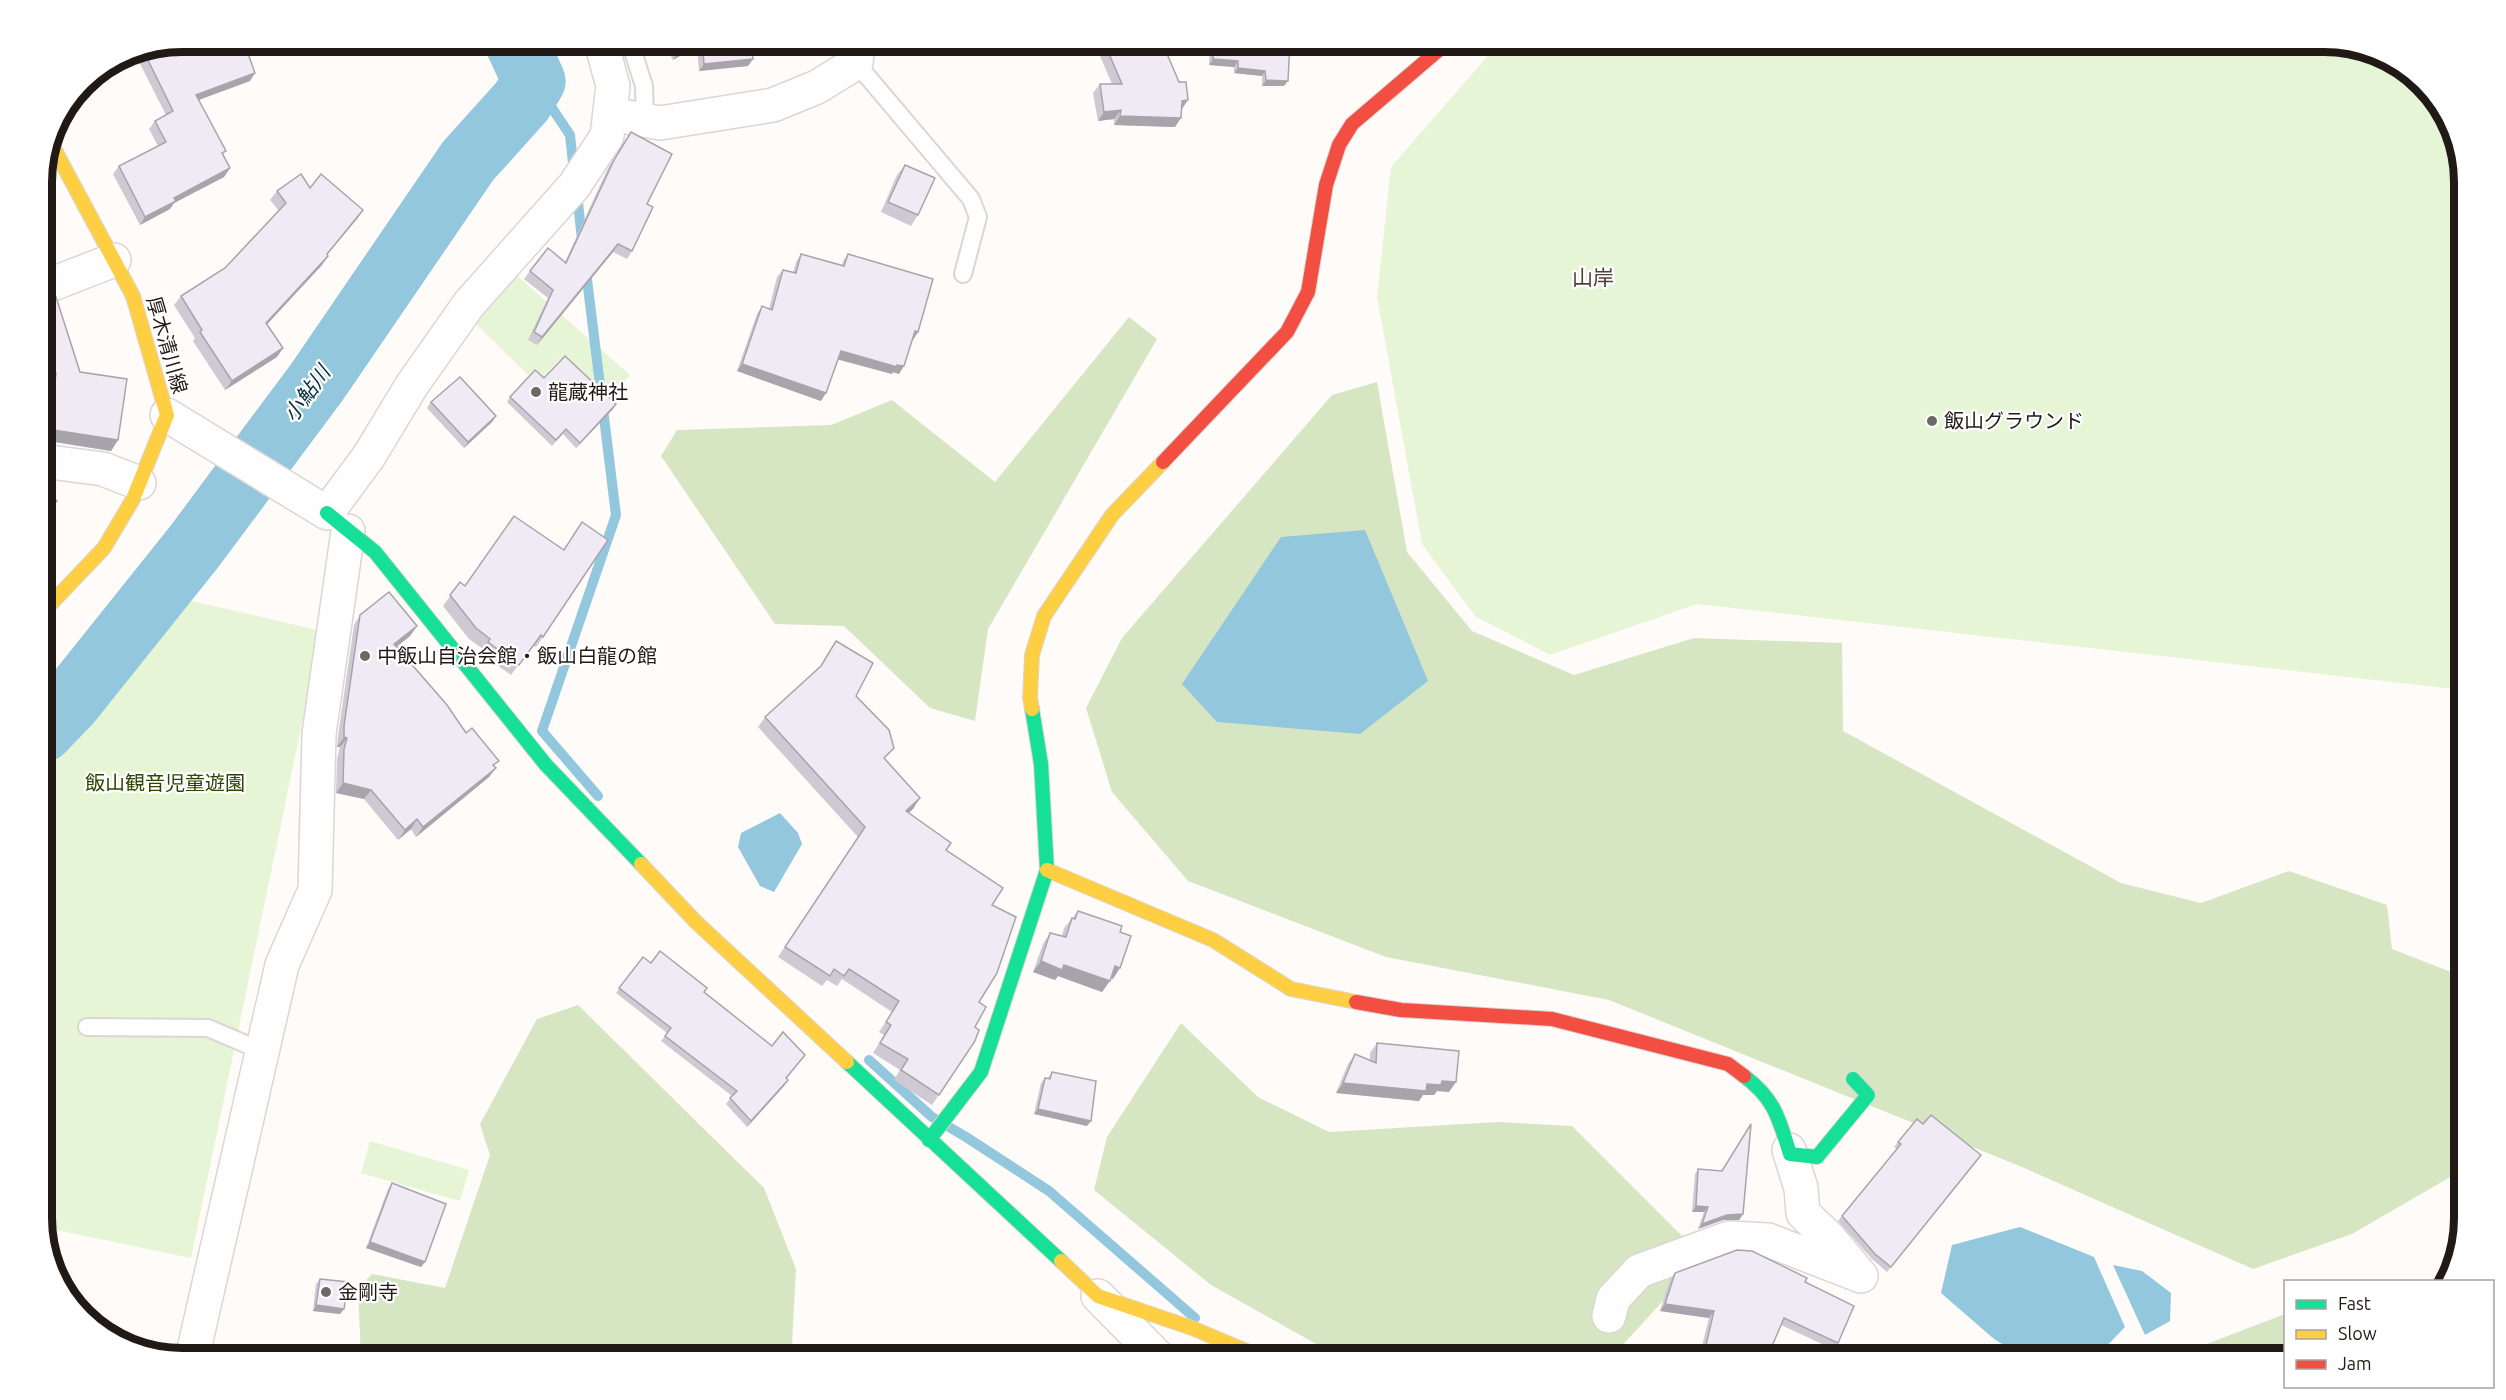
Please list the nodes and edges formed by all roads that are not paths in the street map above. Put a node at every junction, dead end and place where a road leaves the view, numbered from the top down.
1 (857, 52) edge
2 (1436, 52) edge
3 (604, 53) edge
4 (633, 53) edge
5 (856, 53) edge
6 (611, 114) junction
7 (645, 120) junction
8 (56, 152) edge
9 (114, 260) junction
10 (963, 274) dead end
11 (53, 284) edge
12 (166, 416) junction
13 (53, 462) edge
14 (139, 483) junction
15 (327, 515) junction
16 (53, 601) edge
17 (1047, 870) junction
18 (87, 1028) dead end
19 (262, 1051) junction
20 (1853, 1078) dead end
21 (928, 1140) junction
22 (1789, 1150) junction
23 (1098, 1296) junction
24 (1609, 1316) dead end
25 (194, 1348) edge
26 (1149, 1348) edge
27 (1239, 1348) edge

1 - 10 lane
2 - 17 street
3 - 6 street
4 - 7 lane
5 - 7 street
6 - 7 street
6 - 15 street
8 - 9 street, 厚木清川線
9 - 11 street
9 - 12 street, 厚木清川線
12 - 14 street, 厚木清川線
12 - 15 street
13 - 14 street
14 - 16 street, 厚木清川線
15 - 19 street
15 - 21 street
17 - 21 street
17 - 22 street
18 - 19 lane
19 - 25 street
20 - 22 street
21 - 23 street
22 - 24 street
23 - 26 street
23 - 27 street

